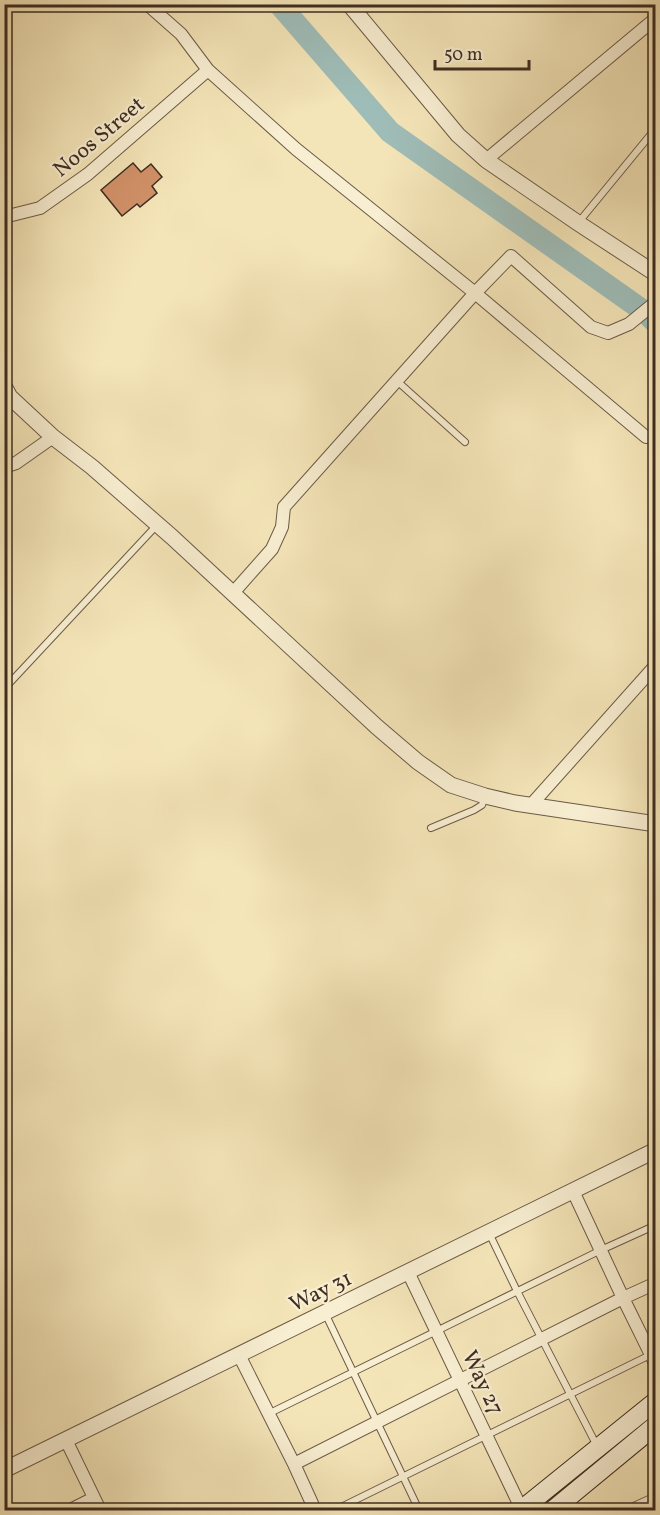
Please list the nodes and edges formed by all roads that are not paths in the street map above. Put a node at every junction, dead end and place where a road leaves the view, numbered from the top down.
1 (147, 4) edge
2 (349, 4) edge
3 (656, 18) edge
4 (208, 70) junction
5 (656, 128) edge
6 (486, 160) junction
7 (4, 217) edge
8 (578, 223) junction
9 (656, 274) edge
10 (476, 292) junction
11 (656, 302) edge
12 (397, 380) junction
13 (4, 386) edge
14 (53, 437) junction
15 (646, 437) dead end
16 (465, 442) dead end
17 (4, 467) edge
18 (158, 524) junction
19 (233, 593) junction
20 (656, 665) edge
21 (4, 689) edge
22 (485, 796) junction
23 (531, 805) junction
24 (656, 824) edge
25 (431, 828) dead end
26 (655, 1151) edge
27 (573, 1191) junction
28 (656, 1225) edge
29 (489, 1232) junction
30 (601, 1250) junction
31 (408, 1272) junction
32 (656, 1283) edge
33 (517, 1291) junction
34 (623, 1298) junction
35 (325, 1313) junction
36 (436, 1332) junction
37 (542, 1339) junction
38 (239, 1354) junction
39 (653, 1360) edge
40 (353, 1372) junction
41 (460, 1381) junction
42 (570, 1395) junction
43 (656, 1401) edge
44 (268, 1414) junction
45 (377, 1422) junction
46 (656, 1425) edge
47 (486, 1436) junction
48 (66, 1440) junction
49 (598, 1449) junction
50 (294, 1464) junction
51 (4, 1470) edge
52 (403, 1477) junction
53 (94, 1498) junction
54 (656, 1499) edge
55 (70, 1510) edge
56 (100, 1510) edge
57 (315, 1510) edge
58 (335, 1510) edge
59 (419, 1510) edge
60 (522, 1510) edge
61 (553, 1510) edge
62 (632, 1510) edge

1 - 4 street
2 - 6 street
3 - 6 street
4 - 7 street, Noos Street
4 - 10 street
5 - 8 lane
6 - 8 street
8 - 9 street
10 - 11 street
10 - 12 street
10 - 15 street
12 - 16 lane
12 - 19 street
13 - 14 street
14 - 17 street
14 - 18 street
18 - 19 street
18 - 21 lane
19 - 22 street
20 - 23 street
22 - 23 street
22 - 25 lane
23 - 24 street
26 - 27 street, Way 31
27 - 29 street, Way 31
27 - 30 street
28 - 30 lane
29 - 31 street, Way 31
29 - 33 lane
30 - 33 lane
30 - 34 street
31 - 35 street, Way 31
31 - 36 street, Way 27
32 - 34 street
33 - 36 lane
33 - 37 lane
34 - 37 street
34 - 39 street
35 - 38 street, Way 31
35 - 40 lane
36 - 40 lane
36 - 41 street, Way 27
37 - 41 street
37 - 42 lane
38 - 44 street
38 - 48 street, Way 31
39 - 42 lane
40 - 44 lane
40 - 45 lane
41 - 45 street
41 - 47 street, Way 27
42 - 47 lane
42 - 49 lane
43 - 49 main road
44 - 50 street
45 - 50 street
45 - 52 lane
46 - 61 main road
47 - 52 lane
47 - 60 street, Way 27
48 - 51 street, Way 31
48 - 53 street
49 - 60 main road
50 - 57 street
52 - 58 lane
52 - 59 lane
53 - 55 street
53 - 56 street
54 - 62 street

